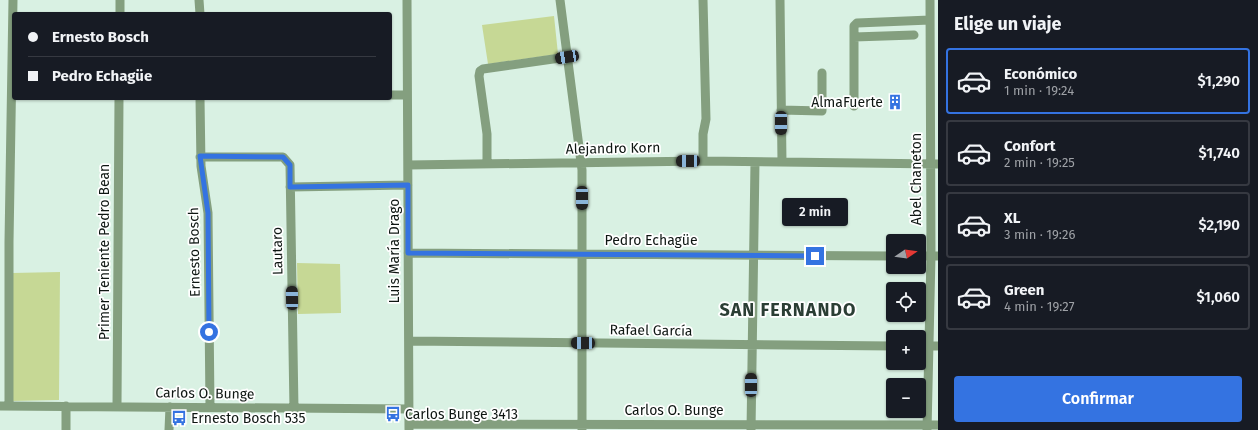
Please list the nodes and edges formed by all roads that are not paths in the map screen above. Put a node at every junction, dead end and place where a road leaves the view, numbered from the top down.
1 (13, 0) edge
2 (120, 0) edge
3 (200, 0) edge
4 (407, 0) edge
5 (560, 0) edge
6 (703, 0) edge
7 (780, 0) edge
8 (930, 0) edge
9 (13, 12) edge
10 (120, 12) edge
11 (200, 12) edge
12 (930, 20) junction
13 (12, 27) edge
14 (914, 35) dead end
15 (854, 37) junction
16 (567, 57) junction
17 (822, 73) dead end
18 (392, 95) edge
19 (407, 95) junction
20 (119, 100) edge
21 (200, 100) edge
22 (854, 106) dead end
23 (781, 110) junction
24 (200, 156) junction
25 (703, 161) junction
26 (581, 162) junction
27 (754, 162) junction
28 (782, 162) junction
29 (487, 164) junction
30 (934, 164) edge
31 (408, 165) junction
32 (408, 185) junction
33 (290, 187) junction
34 (4, 242) edge
35 (408, 253) junction
36 (583, 254) junction
37 (752, 255) junction
38 (886, 256) edge
39 (934, 256) edge
40 (4, 334) edge
41 (409, 341) junction
42 (583, 343) junction
43 (751, 345) junction
44 (886, 346) edge
45 (934, 346) edge
46 (4, 406) edge
47 (66, 406) junction
48 (117, 406) junction
49 (170, 407) junction
50 (210, 407) junction
51 (294, 408) junction
52 (409, 409) junction
53 (938, 425) edge
54 (409, 427) edge
55 (582, 427) edge
56 (751, 427) edge
57 (927, 428) edge
58 (66, 430) edge
59 (169, 430) edge

1 - 9 street
2 - 10 street
3 - 11 street
4 - 19 street, Luis María Drago
5 - 16 street
6 - 25 street
7 - 23 street
8 - 12 street, Abel Chaneton
12 - 15 street
12 - 30 street, Abel Chaneton
13 - 34 street
14 - 15 street
15 - 22 street
16 - 26 street
16 - 29 street
17 - 23 street
18 - 19 street
19 - 31 street, Luis María Drago
20 - 48 street, Primer Teniente Pedro Bean
21 - 24 street, Ernesto Bosch
23 - 28 street
24 - 33 street, Lautaro
24 - 50 street, Ernesto Bosch
25 - 26 street, Alejandro Korn
25 - 27 street, Alejandro Korn
26 - 29 street, Alejandro Korn
26 - 36 street
27 - 28 street, Alejandro Korn
27 - 37 street
28 - 30 street, Alejandro Korn
29 - 31 street, Alejandro Korn
30 - 39 street, Abel Chaneton
31 - 32 street, Luis María Drago
32 - 33 street
32 - 35 street, Luis María Drago
33 - 51 street, Lautaro
34 - 40 street
35 - 36 street, Pedro Echagüe
35 - 41 street, Luis María Drago
36 - 37 street, Pedro Echagüe
36 - 42 street
37 - 38 street, Pedro Echagüe
37 - 43 street
39 - 45 street, Abel Chaneton
40 - 46 street
41 - 42 street, Rafael García
41 - 52 street, Luis María Drago
42 - 43 street, Rafael García
42 - 55 street
43 - 44 street, Rafael García
43 - 56 street
45 - 57 street, Abel Chaneton
46 - 47 street, Carlos O. Bunge
47 - 48 street, Carlos O. Bunge
47 - 58 street
48 - 49 street, Carlos O. Bunge
49 - 50 street, Carlos O. Bunge
49 - 59 street
50 - 51 street, Carlos O. Bunge
51 - 52 street, Carlos O. Bunge
52 - 54 street, Luis María Drago
53 - 57 street, Carlos O. Bunge
54 - 55 street, Carlos O. Bunge
55 - 56 street, Carlos O. Bunge
56 - 57 street, Carlos O. Bunge

